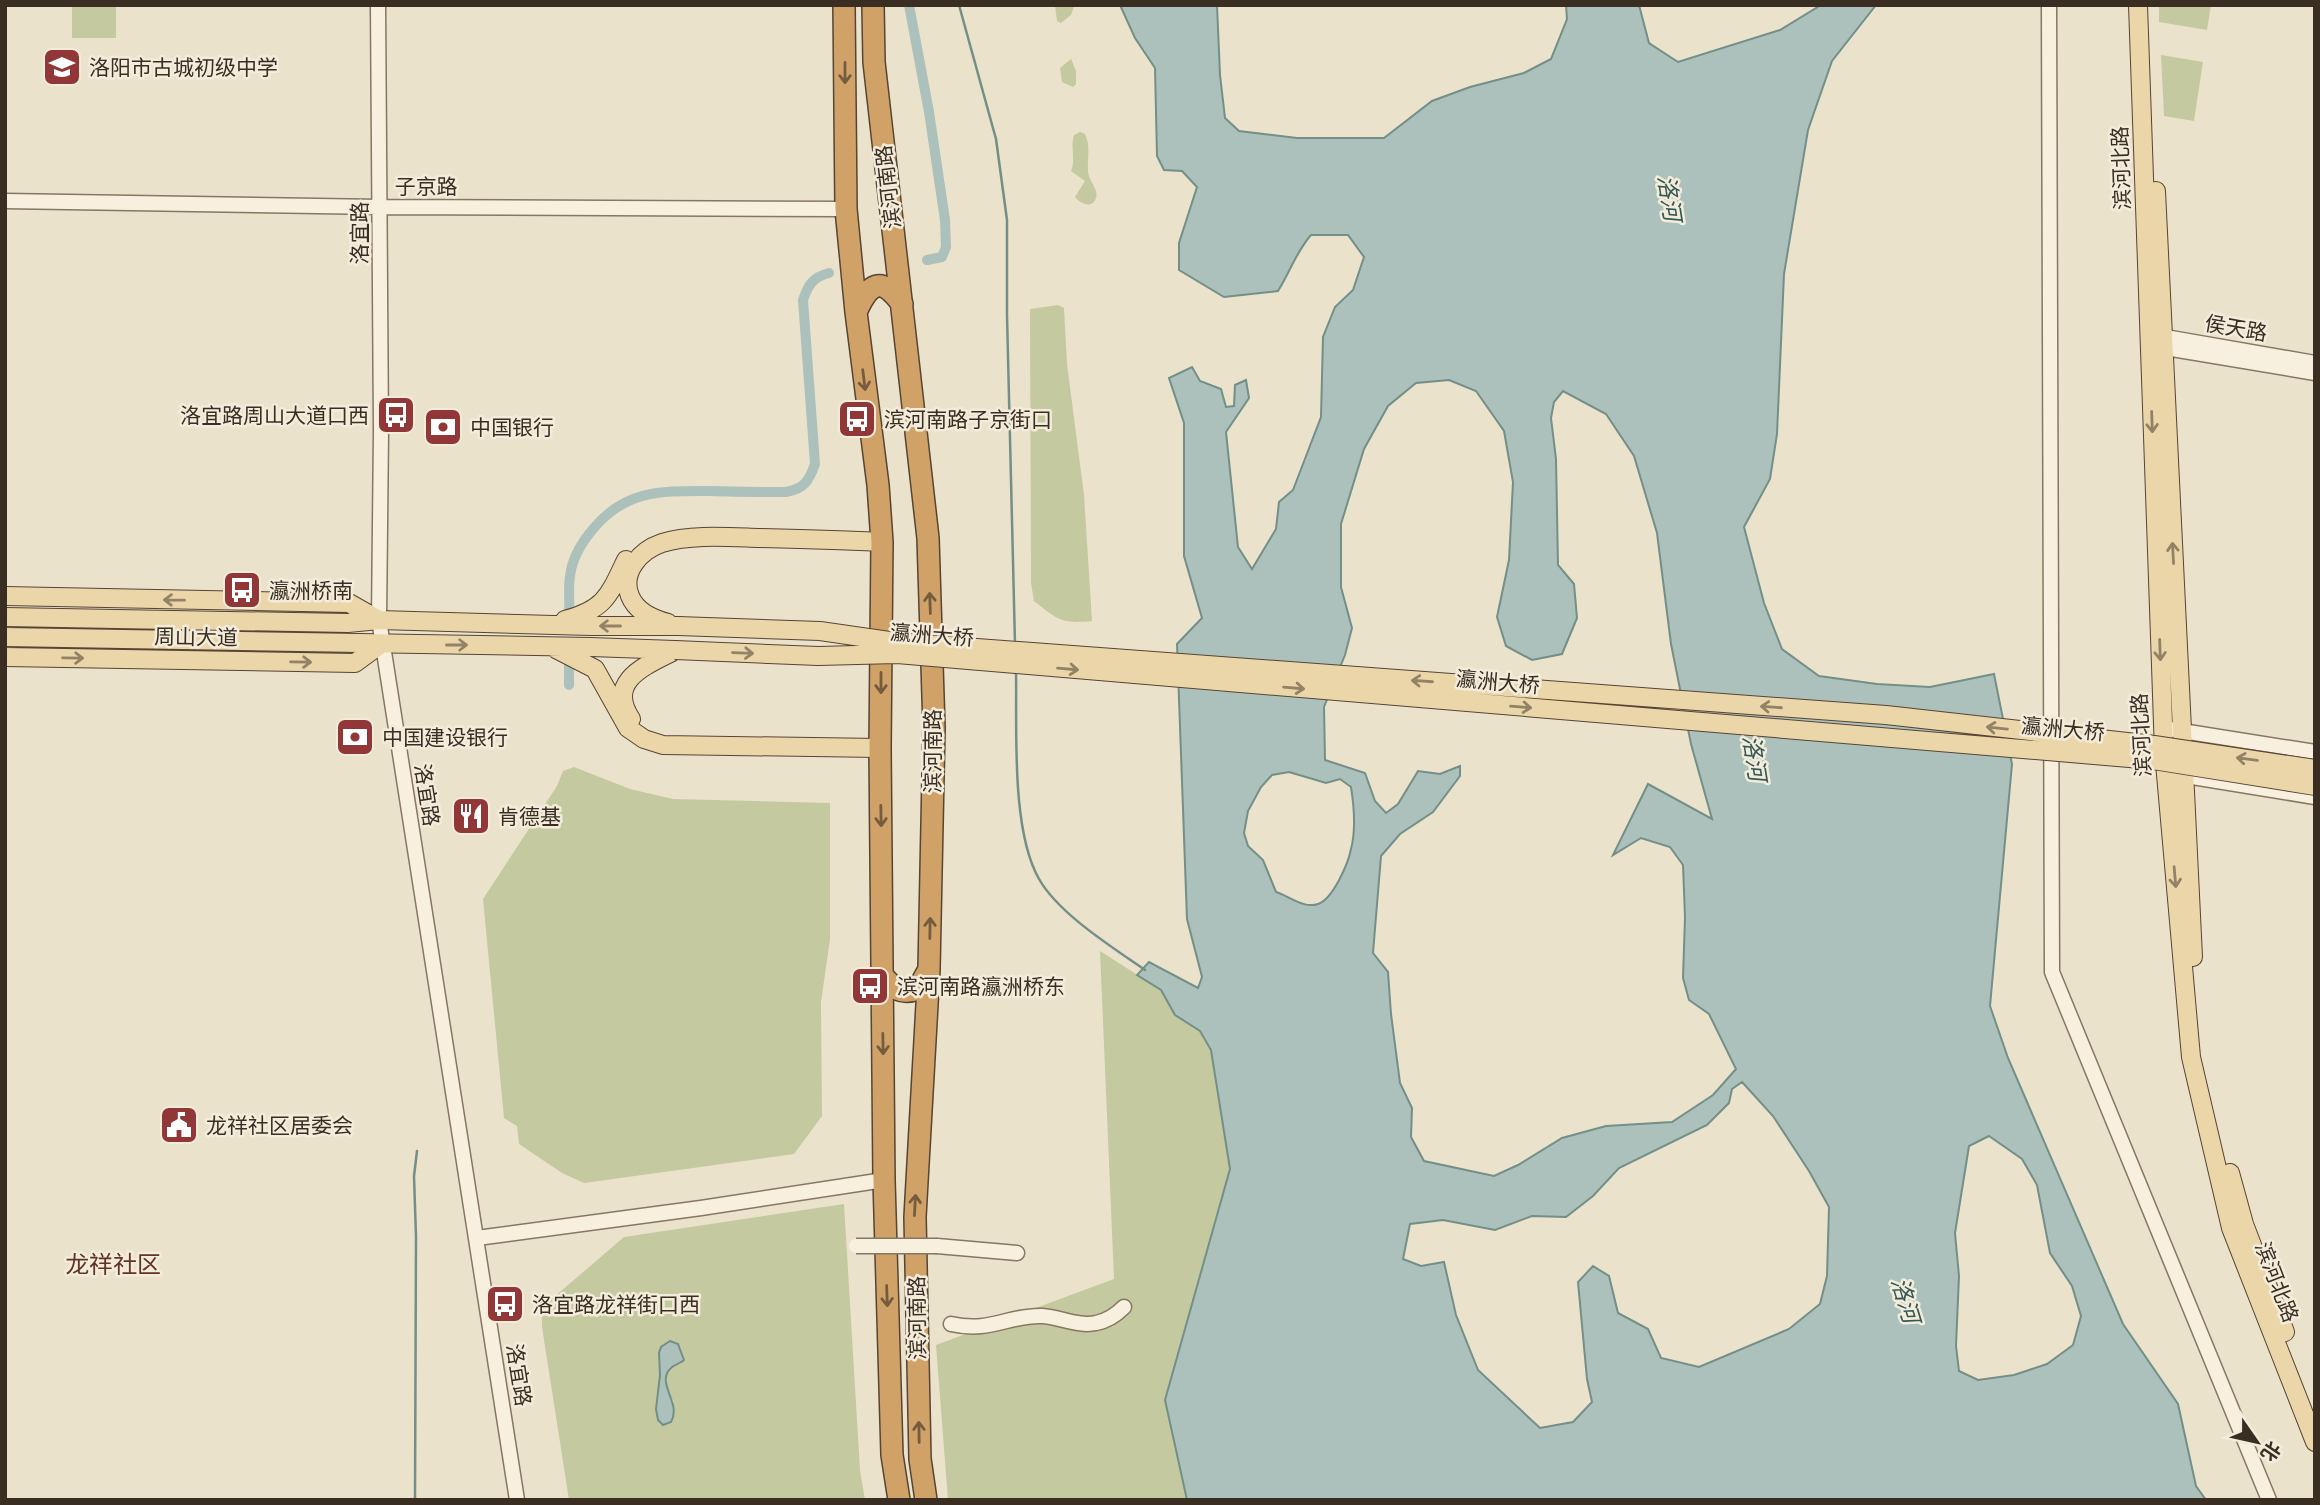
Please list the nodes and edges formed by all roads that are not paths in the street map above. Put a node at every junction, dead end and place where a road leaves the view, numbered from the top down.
1 (378, 5) edge
2 (385, 5) edge
3 (844, 5) edge
4 (873, 5) edge
5 (2049, 5) edge
6 (2138, 5) edge
7 (2148, 5) edge
8 (5, 201) edge
9 (384, 207) junction
10 (846, 209) junction
11 (902, 304) junction
12 (856, 312) junction
13 (2156, 341) junction
14 (2315, 363) edge
15 (2315, 373) edge
16 (718, 537) junction
17 (882, 542) junction
18 (5, 596) edge
19 (5, 617) edge
20 (383, 620) junction
21 (549, 624) junction
22 (678, 626) junction
23 (5, 637) edge
24 (385, 644) junction
25 (550, 646) junction
26 (675, 650) junction
27 (5, 657) edge
28 (2163, 728) junction
29 (2182, 730) junction
30 (691, 744) junction
31 (880, 748) junction
32 (2315, 752) edge
33 (2315, 769) edge
34 (2166, 773) junction
35 (2184, 776) junction
36 (2315, 786) edge
37 (2315, 797) edge
38 (929, 968) junction
39 (882, 975) junction
40 (884, 1180) junction
41 (480, 1238) junction
42 (856, 1246) dead end
43 (1017, 1253) dead end
44 (1124, 1307) dead end
45 (951, 1324) dead end
46 (2315, 1410) edge
47 (2315, 1442) edge
48 (517, 1500) edge
49 (525, 1500) edge
50 (899, 1500) edge
51 (926, 1500) edge
52 (2269, 1500) edge

1 - 9 street, 洛宜路
2 - 9 street, 洛宜路
3 -> 10 highway, 滨河南路
4 - 11 highway, 滨河南路
5 - 52 street
6 - 13 main road, 滨河北路
7 - 13 main road, 滨河北路
8 - 9 street, 子京路
9 - 10 street, 子京路
9 - 20 street, 洛宜路
10 - 12 highway, 滨河南路
11 - 12 highway
38 -> 11 highway, 滨河南路
12 -> 17 highway, 滨河南路
13 - 14 street, 侯天路
13 - 15 street, 侯天路
13 -> 28 main road, 滨河北路
29 -> 13 main road, 滨河北路
16 - 17 main road
16 - 21 main road
16 - 22 main road
17 -> 31 highway, 滨河南路
20 -> 18 main road, 周山大道
19 - 20 main road, 周山大道
20 - 21 main road, 周山大道
20 - 24 street, 洛宜路
22 -> 21 main road, 周山大道
33 -> 22 main road, 瀛洲大桥, bridge
23 - 24 main road, 周山大道
24 -> 25 main road, 周山大道
27 -> 24 main road, 周山大道
24 - 41 street, 洛宜路
25 - 26 main road, 周山大道
25 - 30 main road
26 - 30 main road
26 -> 36 main road, 瀛洲大桥, bridge
28 - 29 street
28 - 34 main road, 滨河北路
29 - 32 street
29 - 35 main road, 滨河北路
30 - 31 main road
31 -> 39 highway, 滨河南路
34 - 35 street
34 -> 47 main road, 滨河北路
35 - 37 street
35 - 46 main road, 滨河北路
38 - 39 highway
51 -> 38 highway, 滨河南路
39 -> 40 highway, 滨河南路
40 - 41 street
40 -> 50 highway, 滨河南路
41 - 48 street, 洛宜路
41 - 49 street, 洛宜路
42 - 43 street, bridge
44 - 45 street

